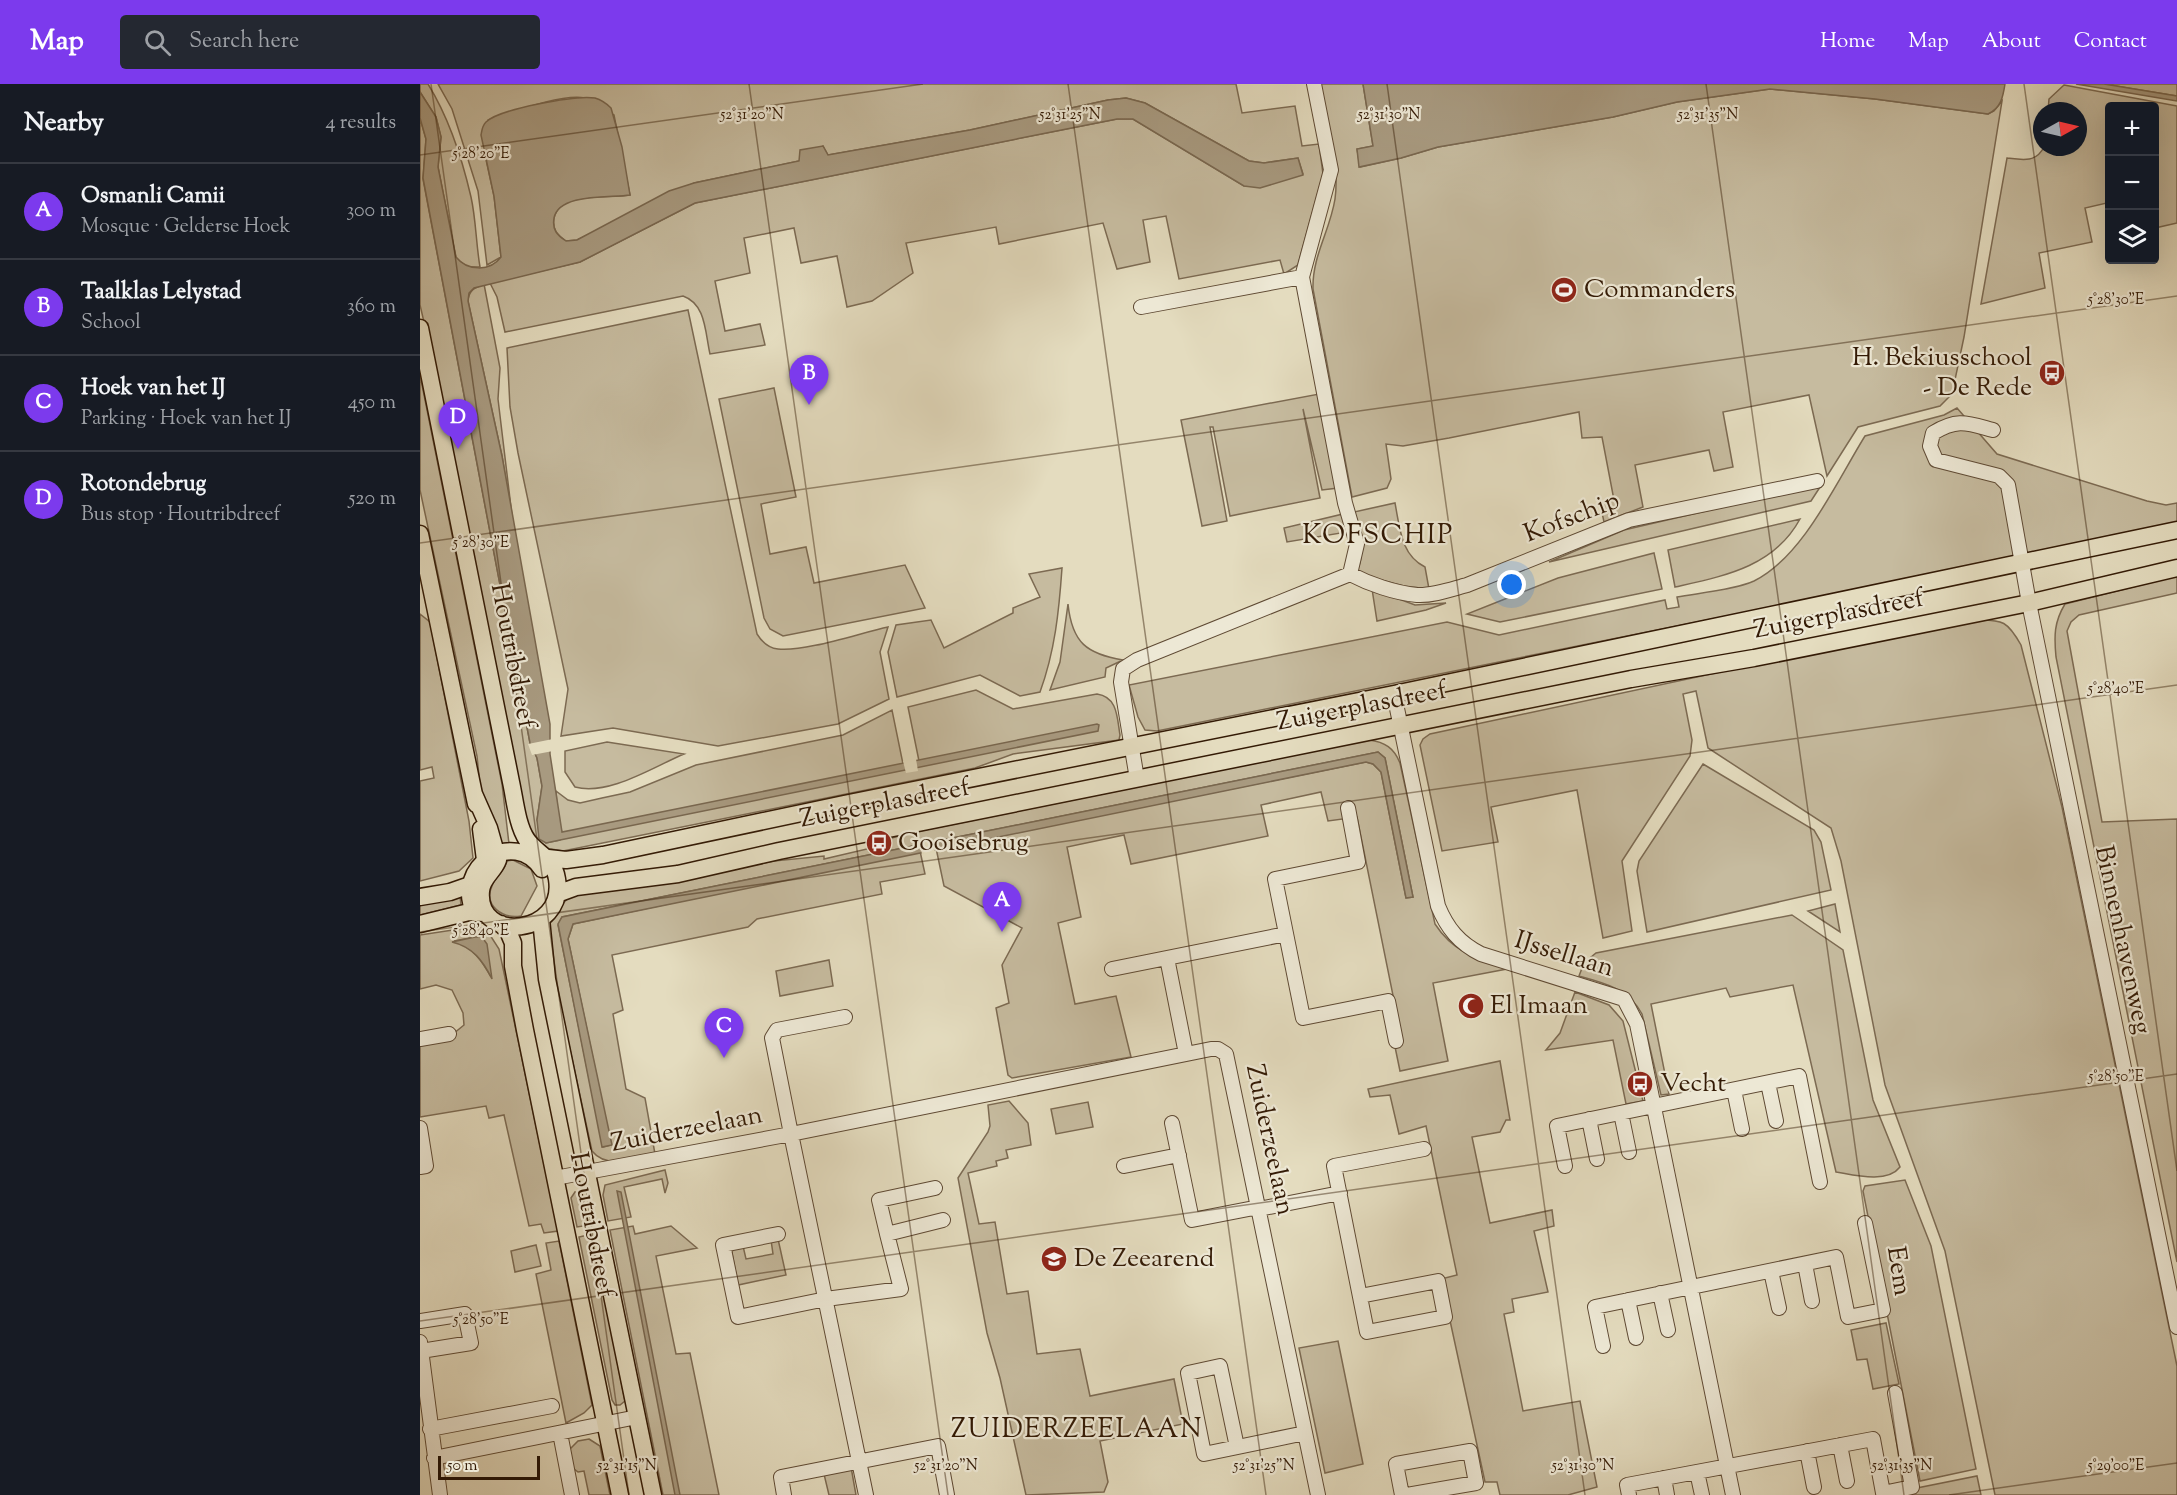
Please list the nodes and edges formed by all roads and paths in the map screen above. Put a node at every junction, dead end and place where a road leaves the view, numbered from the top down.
1 (1314, 84) edge
2 (1302, 277) junction
3 (1141, 307) dead end
4 (420, 328) edge
5 (1993, 430) dead end
6 (1817, 481) dead end
7 (2177, 530) edge
8 (420, 534) edge
9 (2022, 563) junction
10 (2177, 568) edge
11 (1350, 574) junction
12 (2029, 603) junction
13 (1394, 694) junction
14 (1400, 725) junction
15 (1132, 746) junction
16 (1137, 779) junction
17 (1348, 808) dead end
18 (527, 849) junction
19 (491, 857) junction
20 (548, 865) junction
21 (470, 885) junction
22 (557, 894) junction
23 (420, 897) edge
24 (480, 913) junction
25 (535, 922) junction
26 (420, 924) edge
27 (497, 928) junction
28 (1287, 934) junction
29 (1167, 958) junction
30 (1112, 969) dead end
31 (845, 1017) dead end
32 (448, 1034) dead end
33 (420, 1040) edge
34 (1396, 1041) dead end
35 (1186, 1054) junction
36 (1768, 1083) junction
37 (1734, 1090) junction
38 (1654, 1106) junction
39 (1621, 1113) junction
40 (1589, 1119) junction
41 (1776, 1121) dead end
42 (1172, 1123) dead end
43 (420, 1128) edge
44 (1742, 1129) dead end
45 (791, 1134) junction
46 (1424, 1149) dead end
47 (1629, 1152) dead end
48 (1179, 1155) junction
49 (1597, 1159) dead end
50 (1124, 1166) dead end
51 (1565, 1166) dead end
52 (420, 1167) edge
53 (588, 1173) junction
54 (555, 1178) junction
55 (1820, 1182) dead end
56 (935, 1188) dead end
57 (1340, 1193) junction
58 (1259, 1208) junction
59 (943, 1220) dead end
60 (1865, 1223) dead end
61 (778, 1233) dead end
62 (887, 1234) junction
63 (1805, 1264) junction
64 (1771, 1271) junction
65 (1691, 1287) junction
66 (1660, 1293) junction
67 (1360, 1296) junction
68 (826, 1299) junction
69 (1628, 1300) junction
70 (1812, 1301) dead end
71 (1779, 1308) dead end
72 (420, 1322) edge
73 (2177, 1327) edge
74 (1668, 1330) dead end
75 (1636, 1338) dead end
76 (1602, 1346) dead end
77 (421, 1347) edge
78 (1895, 1393) dead end
79 (552, 1406) dead end
80 (637, 1418) junction
81 (605, 1425) junction
82 (430, 1429) junction
83 (1305, 1433) junction
84 (560, 1434) junction
85 (1840, 1445) junction
86 (1237, 1447) junction
87 (1807, 1451) junction
88 (434, 1458) junction
89 (859, 1461) junction
90 (1727, 1466) junction
91 (1697, 1472) junction
92 (1664, 1478) junction
93 (1847, 1481) dead end
94 (1814, 1487) dead end
95 (440, 1495) edge
96 (572, 1495) edge
97 (620, 1495) edge
98 (653, 1495) edge
99 (784, 1495) edge
100 (866, 1495) edge
101 (947, 1495) edge
102 (1318, 1495) edge
103 (1402, 1495) edge
104 (1407, 1495) edge
105 (1629, 1495) edge
106 (1667, 1495) edge
107 (1702, 1495) edge
108 (1733, 1495) edge

1 - 2 street
2 - 3 street
2 - 11 street
4 - 18 main road, Houtribdreef
5 - 9 street
6 - 11 street, Kofschip
7 - 9 main road, Zuigerplasdreef
8 - 19 main road
9 - 12 street, Binnenhavenweg
9 - 13 main road, Zuigerplasdreef
10 - 12 main road, Zuigerplasdreef
11 - 15 street
12 - 14 main road, Zuigerplasdreef
12 - 73 street, Binnenhavenweg
13 - 14 street, IJssellaan
13 - 15 main road, Zuigerplasdreef
14 - 16 main road, Zuigerplasdreef
14 - 38 street, IJssellaan
15 - 16 street
15 - 20 main road, Zuigerplasdreef
16 - 22 main road, Zuigerplasdreef
17 - 28 street
18 - 19 main road
18 - 20 main road
19 - 21 main road
19 - 24 main road
20 - 22 main road
20 - 25 main road
21 - 23 main road
21 - 24 main road
22 - 25 main road
24 - 26 main road
24 - 27 main road, Houtribdreef
25 - 27 main road
25 - 53 main road, Houtribdreef
27 - 54 main road, Houtribdreef
28 - 29 street
28 - 34 street
29 - 30 street
29 - 35 street
31 - 45 street
32 - 33 street
35 - 45 street, Zuiderzeelaan
35 - 58 street, Zuiderzeelaan
36 - 37 street
36 - 41 street
36 - 55 street
37 - 38 street
37 - 44 street
38 - 39 street
38 - 65 street, IJssellaan
39 - 40 street
39 - 47 street
40 - 49 street
40 - 51 street
42 - 48 street
43 - 52 street
45 - 53 street, Zuiderzeelaan
45 - 68 street, Zuiderzeelaan
46 - 57 street
48 - 50 street
48 - 58 street
53 - 54 street, Zuiderzeelaan
53 - 80 main road, Houtribdreef
54 - 81 main road, Houtribdreef
56 - 62 street
57 - 58 street
57 - 67 street
58 - 83 street, Zuiderzeelaan
59 - 62 street
60 - 63 street, Eem
61 - 68 street
62 - 68 street
63 - 64 street, Eem
63 - 70 street
64 - 65 street, Eem
64 - 71 street
65 - 66 street, Eem
65 - 90 street, IJssellaan
66 - 69 street, Eem
66 - 74 street
67 - 67 street
68 - 89 street, Zuiderzeelaan
69 - 75 street
69 - 76 street, Eem
72 - 77 street
77 - 82 street
78 - 85 street
79 - 82 street
80 - 81 street
80 - 98 main road, Houtribdreef
81 - 84 street
81 - 97 main road, Houtribdreef
82 - 88 street
83 - 86 street
83 - 102 street, Zuiderzeelaan
84 - 88 street
84 - 96 street
85 - 87 street
85 - 93 street
86 - 86 street
87 - 90 street
87 - 94 street
88 - 95 street
89 - 99 street
89 - 100 street, Zuiderzeelaan
89 - 101 street
90 - 91 street
90 - 108 street, IJssellaan
91 - 92 street
91 - 107 street
92 - 105 street
92 - 106 street
103 - 104 street

